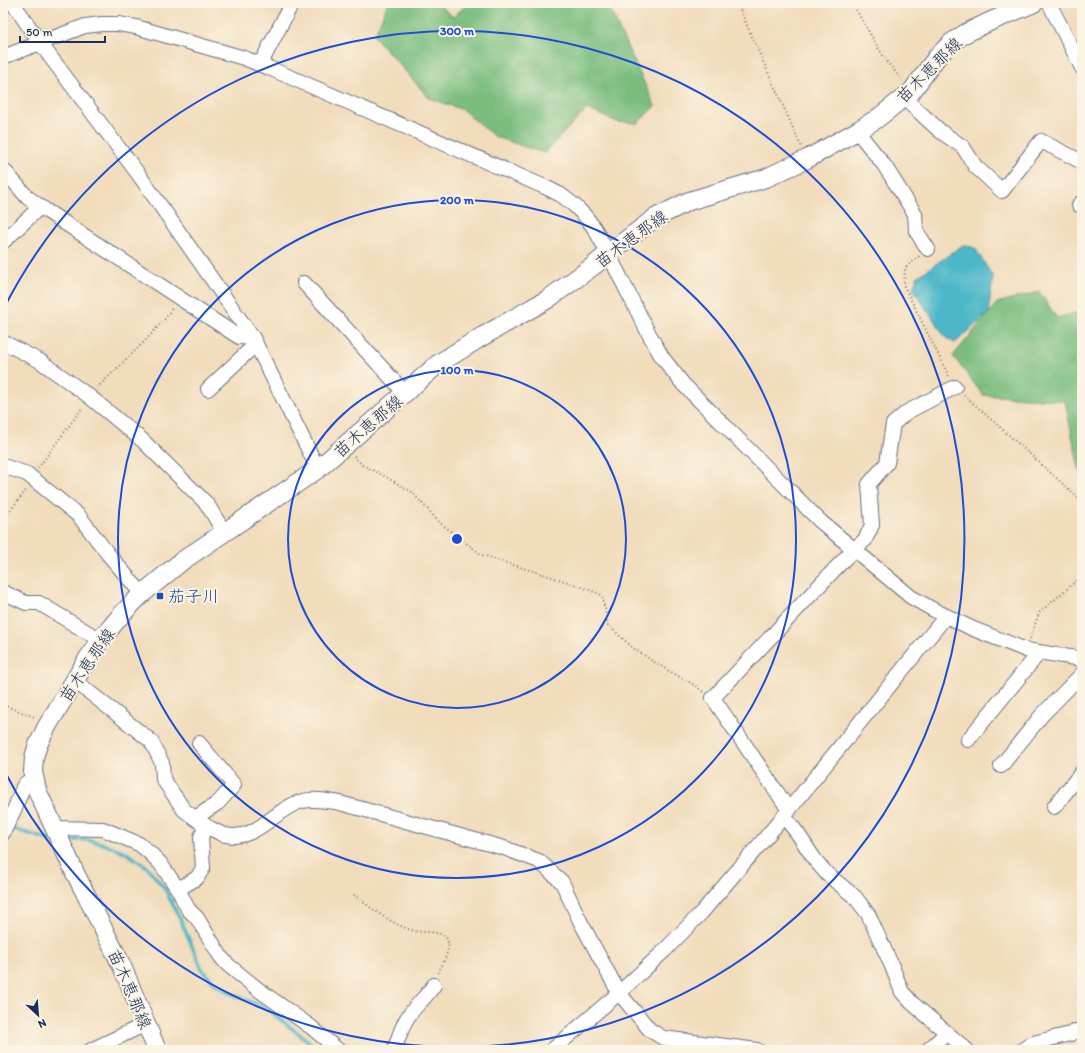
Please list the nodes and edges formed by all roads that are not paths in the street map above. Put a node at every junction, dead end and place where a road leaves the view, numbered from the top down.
1 (13, 3) edge
2 (292, 3) edge
3 (1049, 3) edge
4 (1031, 4) edge
5 (40, 43) junction
6 (3, 57) edge
7 (260, 64) junction
8 (1082, 68) edge
9 (908, 94) junction
10 (858, 131) junction
11 (1082, 162) edge
12 (3, 169) edge
13 (40, 207) junction
14 (3, 242) edge
15 (928, 249) road end
16 (608, 253) junction
17 (304, 284) dead end
18 (254, 341) junction
19 (3, 342) edge
20 (955, 387) road end
21 (208, 389) dead end
22 (405, 392) junction
23 (3, 466) edge
24 (318, 469) junction
25 (224, 532) junction
26 (853, 550) junction
27 (3, 592) edge
28 (142, 594) junction
29 (946, 616) junction
30 (100, 640) junction
31 (1033, 651) junction
32 (1082, 659) edge
33 (1082, 674) edge
34 (75, 681) junction
35 (968, 740) dead end
36 (199, 743) dead end
37 (1001, 766) dead end
38 (1082, 772) edge
39 (33, 778) junction
40 (1054, 807) dead end
41 (787, 813) junction
42 (201, 822) junction
43 (3, 833) edge
44 (58, 837) junction
45 (178, 889) junction
46 (434, 985) road end
47 (619, 993) junction
48 (146, 1024) junction
49 (1082, 1030) edge
50 (947, 1033) junction
51 (91, 1050) edge
52 (157, 1050) edge
53 (338, 1050) edge
54 (394, 1050) edge
55 (552, 1050) edge
56 (758, 1050) edge
57 (928, 1050) edge
58 (967, 1050) edge
59 (1022, 1050) edge

1 - 5 street
2 - 7 street
3 - 8 street
4 - 9 main road, 苗木恵那線
5 - 6 street
5 - 7 street
5 - 18 street
7 - 16 street
9 - 10 main road, 苗木恵那線
9 - 11 street
10 - 15 street
10 - 16 main road, 苗木恵那線
12 - 13 street
13 - 14 street
13 - 18 street
16 - 22 main road, 苗木恵那線
16 - 26 street
17 - 22 street
18 - 21 street
18 - 24 street
19 - 25 street
20 - 26 street
22 - 24 main road, 苗木恵那線
23 - 28 street
24 - 25 main road, 苗木恵那線
25 - 28 main road, 苗木恵那線
26 - 29 street
26 - 41 street
27 - 30 street
28 - 30 main road, 苗木恵那線
29 - 31 street
29 - 41 street
30 - 34 main road, 苗木恵那線
31 - 32 street
31 - 35 street
33 - 37 street
34 - 39 main road, 苗木恵那線
34 - 42 street
36 - 42 street
38 - 40 street
39 - 43 street
39 - 44 main road, 苗木恵那線
41 - 47 street
41 - 50 street
42 - 45 street
42 - 47 street
44 - 45 street
44 - 48 main road, 苗木恵那線
45 - 53 street
46 - 54 street
47 - 55 street
47 - 56 street
48 - 51 street
48 - 52 main road, 苗木恵那線
49 - 59 street
50 - 57 street
50 - 58 street

